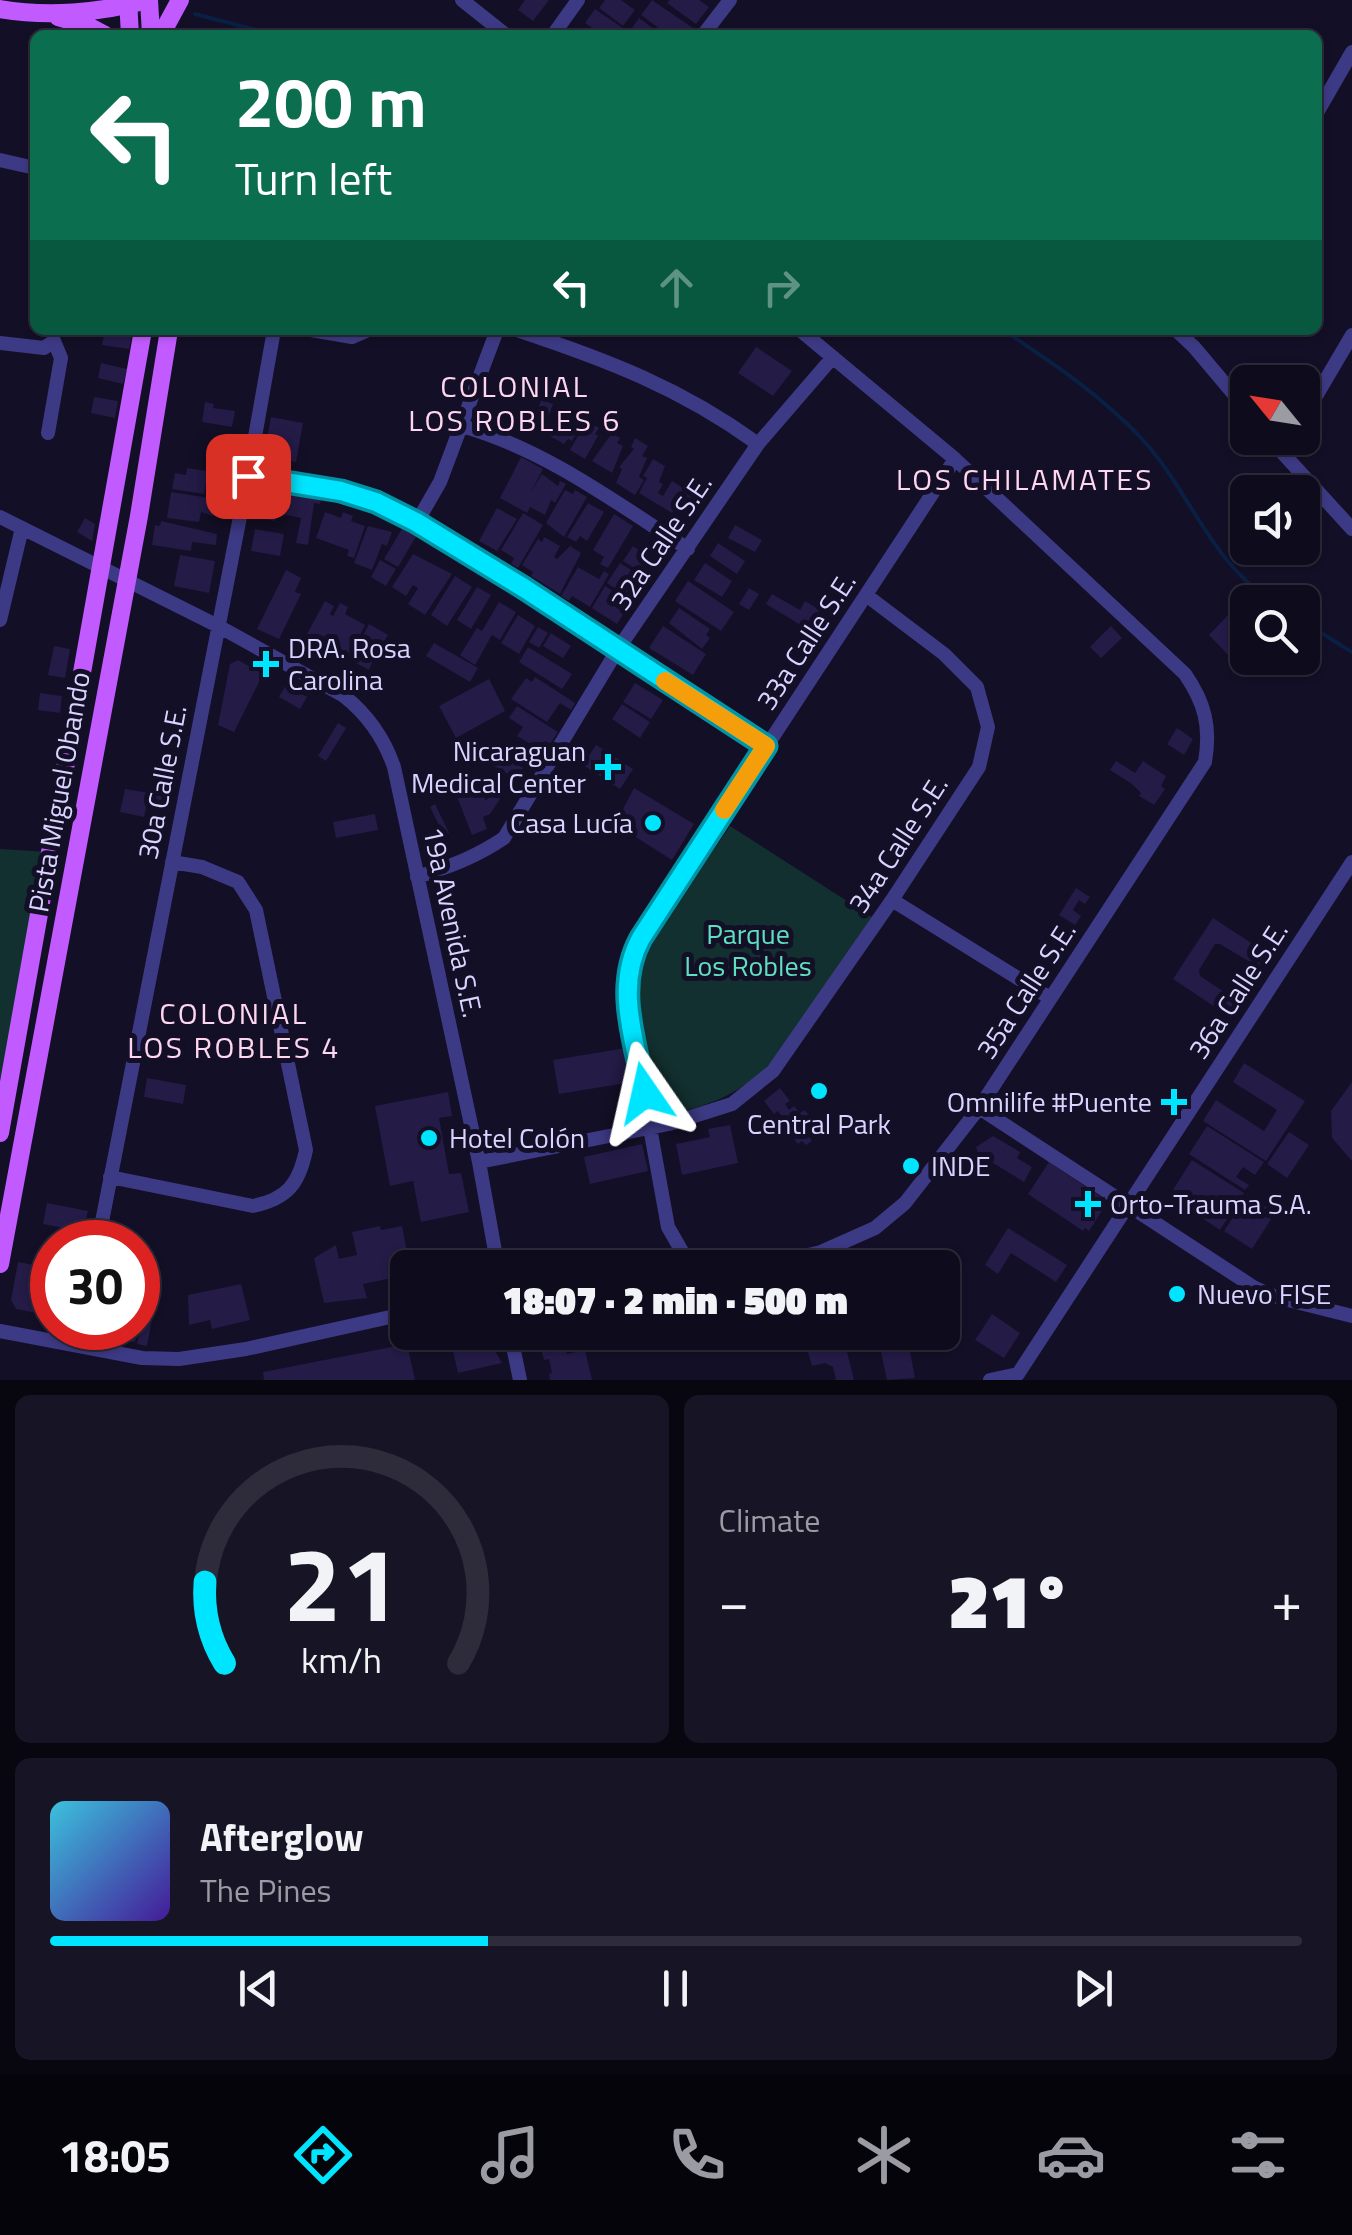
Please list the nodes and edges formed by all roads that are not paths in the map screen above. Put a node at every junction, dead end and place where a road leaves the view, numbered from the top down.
1 (180, 0) edge
2 (462, 0) edge
3 (578, 0) edge
4 (730, 0) edge
5 (138, 1) edge
6 (0, 10) edge
7 (44, 13) junction
8 (95, 30) edge
9 (131, 30) edge
10 (149, 30) edge
11 (165, 30) edge
12 (500, 30) edge
13 (556, 30) edge
14 (707, 30) edge
15 (1352, 52) edge
16 (1322, 99) edge
17 (0, 160) edge
18 (30, 167) edge
19 (142, 335) edge
20 (168, 335) edge
21 (273, 335) edge
22 (495, 335) edge
23 (531, 335) edge
24 (806, 335) edge
25 (1186, 335) edge
26 (1352, 335) edge
27 (56, 336) edge
28 (0, 343) edge
29 (832, 357) junction
30 (1230, 389) edge
31 (1320, 389) edge
32 (462, 426) junction
33 (48, 433) dead end
34 (758, 444) junction
35 (1284, 455) edge
36 (954, 459) junction
37 (248, 476) junction
38 (0, 517) edge
39 (416, 522) junction
40 (22, 528) junction
41 (1352, 528) edge
42 (688, 549) junction
43 (100, 568) junction
44 (126, 580) junction
45 (866, 595) junction
46 (0, 620) edge
47 (218, 626) junction
48 (618, 649) junction
49 (766, 746) junction
50 (172, 862) junction
51 (1352, 863) edge
52 (417, 877) junction
53 (892, 900) junction
54 (1050, 998) junction
55 (979, 1108) junction
56 (651, 1128) junction
57 (0, 1133) edge
58 (479, 1162) junction
59 (110, 1177) junction
60 (1127, 1203) junction
61 (102, 1220) edge
62 (495, 1250) edge
63 (682, 1250) edge
64 (826, 1250) edge
65 (0, 1264) edge
66 (1352, 1316) edge
67 (390, 1317) edge
68 (0, 1332) edge
69 (30, 1337) edge
70 (103, 1350) edge
71 (514, 1350) edge
72 (1020, 1377) edge
73 (520, 1380) edge
74 (990, 1380) edge

1 - 11 main road
2 - 12 street
3 - 13 street
4 - 14 street
5 - 7 main road
5 - 9 main road
5 - 10 main road
6 - 7 main road
7 - 8 main road
15 - 16 street
17 - 18 street
19 - 43 main road, Pista Miguel Obando
20 - 44 main road, Pista Miguel Obando
21 - 37 street, 30a Calle S.E.
22 - 32 street
23 - 34 street
24 - 29 street
25 - 30 street
26 - 31 street
27 - 28 street
27 - 33 street
29 - 34 street, 32a Calle S.E.
29 - 36 street
32 - 39 street
32 - 42 street
34 - 42 street, 32a Calle S.E.
35 - 41 street
36 - 45 street, 33a Calle S.E.
36 - 54 street, 35a Calle S.E.
37 - 39 street
37 - 47 street, 30a Calle S.E.
38 - 40 street, 19a Avenida S.E.
39 - 48 street
40 - 43 street, 19a Avenida S.E.
40 - 46 street
42 - 48 street, 32a Calle S.E.
43 - 44 street, 19a Avenida S.E.
43 - 57 main road, Pista Miguel Obando
44 - 47 street, 19a Avenida S.E.
44 - 65 main road, Pista Miguel Obando
45 - 49 street, 33a Calle S.E.
45 - 53 street, 34a Calle S.E.
47 - 50 street, 30a Calle S.E.
47 - 52 street, 19a Avenida S.E.
48 - 49 street
48 - 52 street, 32a Calle S.E.
49 - 56 street, 33a Calle S.E.
50 - 59 street, 30a Calle S.E.
50 - 59 street
51 - 60 street, 36a Calle S.E.
52 - 58 street, 19a Avenida S.E.
53 - 54 street
53 - 56 street, 34a Calle S.E.
54 - 55 street, 35a Calle S.E.
55 - 60 street
55 - 64 street, 35a Calle S.E.
56 - 58 street, 34a Calle S.E.
56 - 63 street
58 - 62 street, 19a Avenida S.E.
59 - 61 street, 30a Calle S.E.
60 - 66 street
60 - 72 street, 36a Calle S.E.
67 - 70 street
68 - 69 street
71 - 73 street
72 - 74 street, 36a Calle S.E.

